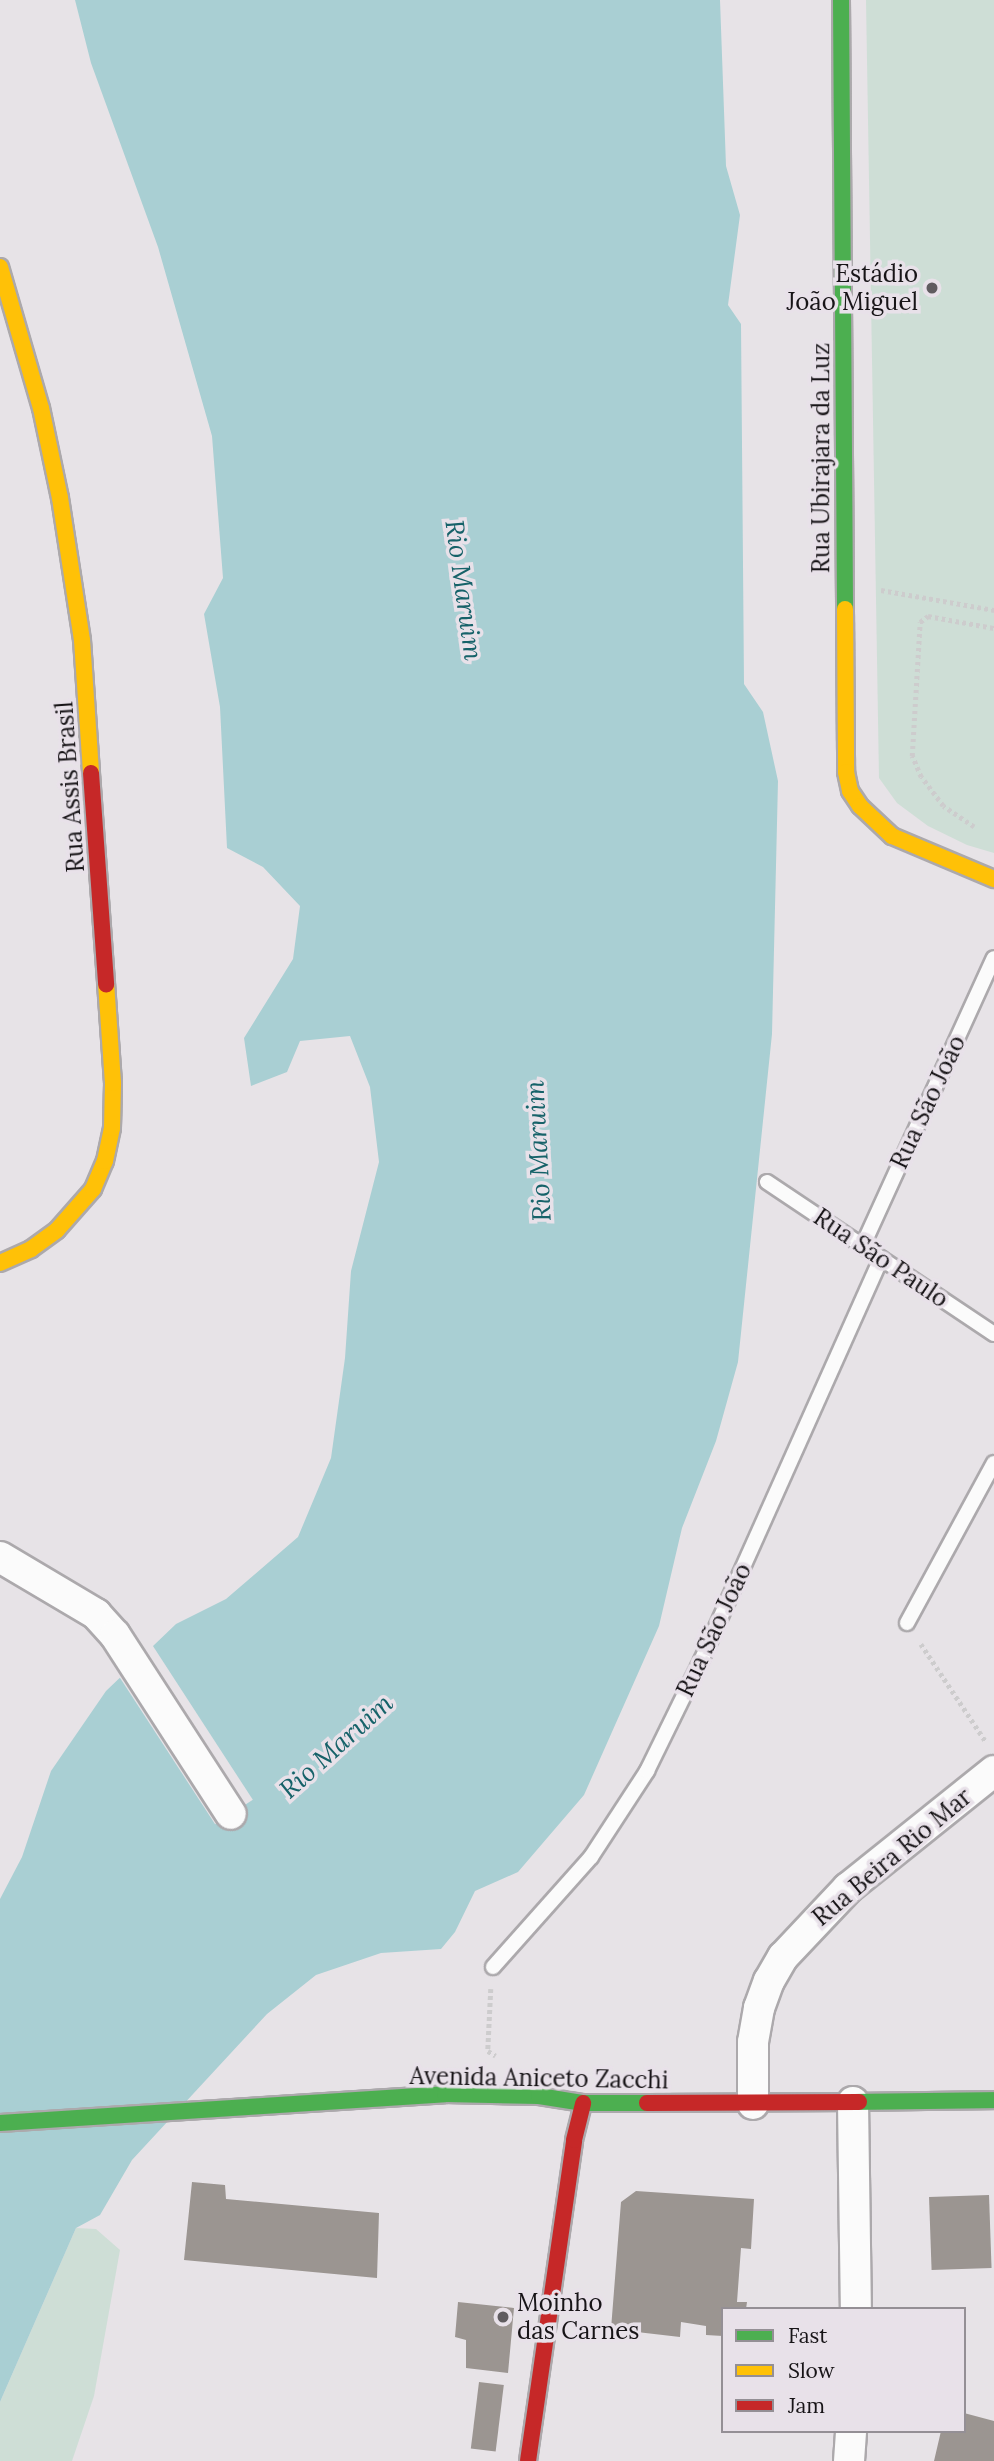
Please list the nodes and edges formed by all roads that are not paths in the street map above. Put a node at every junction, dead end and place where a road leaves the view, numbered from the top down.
1 (841, 0) edge
2 (0, 267) edge
3 (994, 880) edge
4 (994, 958) edge
5 (767, 1182) dead end
6 (863, 1245) junction
7 (881, 1258) junction
8 (0, 1263) edge
9 (994, 1334) edge
10 (994, 1463) edge
11 (0, 1557) edge
12 (907, 1623) road end
13 (990, 1757) edge
14 (231, 1814) dead end
15 (493, 1967) road end
16 (994, 2100) edge
17 (853, 2102) junction
18 (583, 2103) junction
19 (753, 2104) junction
20 (0, 2123) edge
21 (856, 2307) edge
22 (851, 2433) edge
23 (528, 2461) edge
24 (849, 2461) edge

1 - 3 street, Rua Ubirajara da Luz
2 - 8 street, Rua Assis Brasil
4 - 6 lane, Rua São João
5 - 6 lane, Rua São Paulo
6 - 7 lane, Rua São Paulo
7 - 9 lane, Rua São Paulo
7 - 15 lane, Rua São João
10 - 12 lane
11 - 14 street
13 - 19 street, Rua Beira Rio Mar
16 - 17 street, Avenida Aniceto Zacchi
17 - 19 street, Avenida Aniceto Zacchi
17 - 21 street
18 - 19 street, Avenida Aniceto Zacchi
18 - 20 street, Avenida Aniceto Zacchi
18 - 23 street
22 - 24 street

